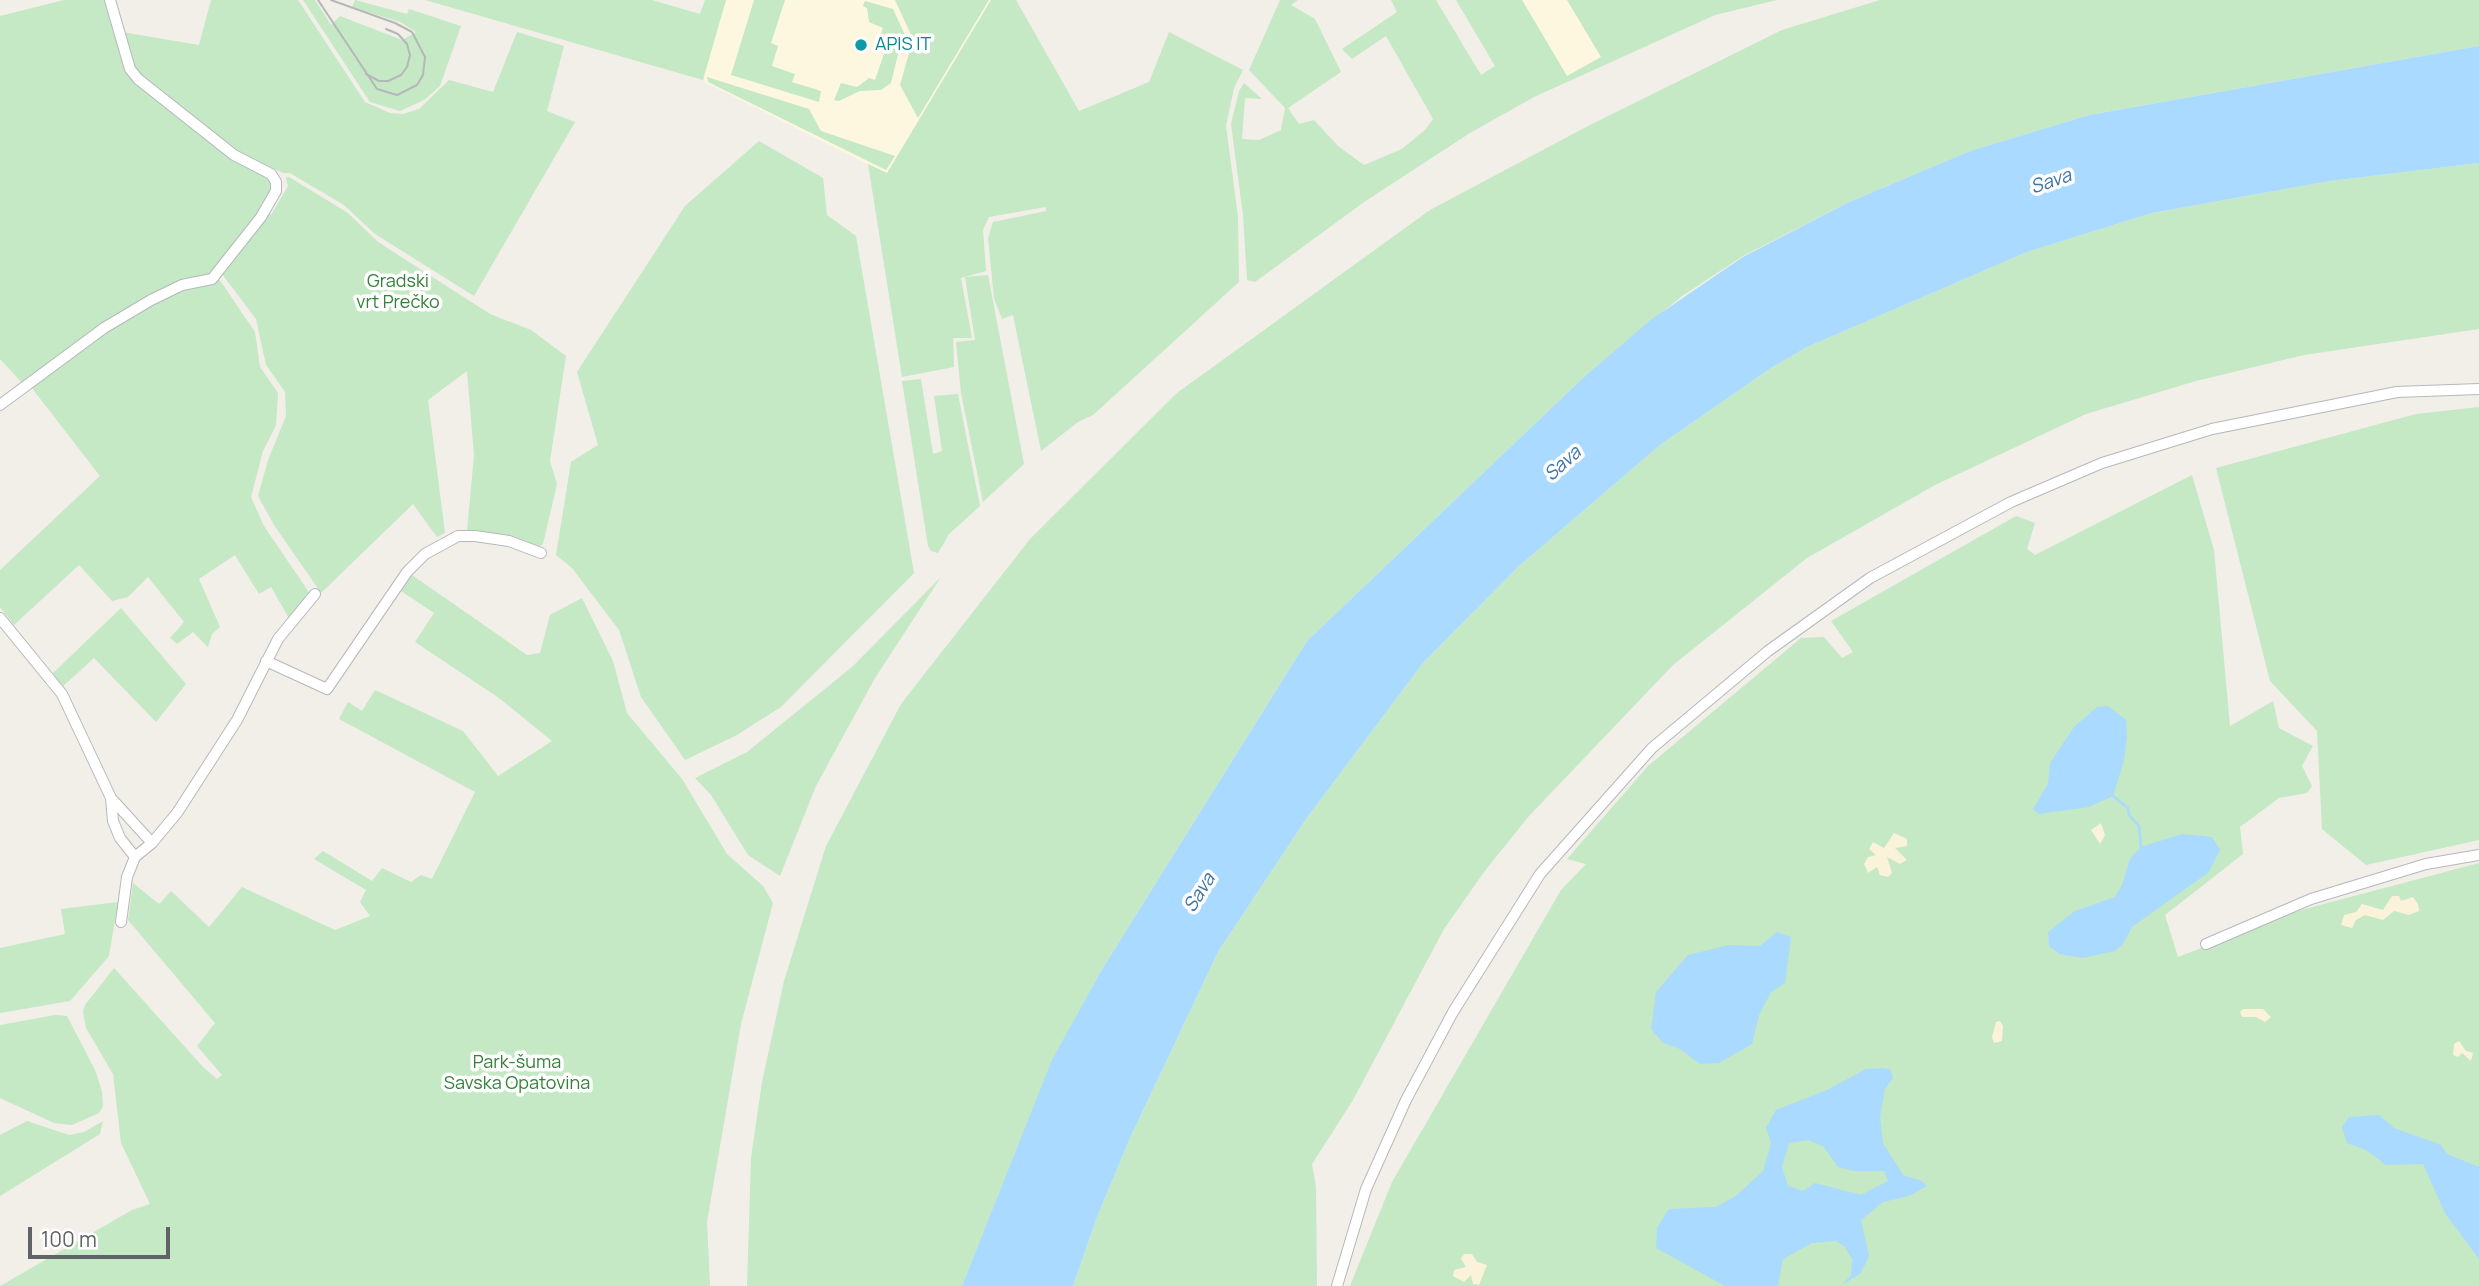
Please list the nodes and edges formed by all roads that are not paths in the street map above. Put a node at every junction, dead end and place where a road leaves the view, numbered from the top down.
1 (110, 0) edge
2 (2479, 389) edge
3 (0, 405) edge
4 (541, 552) dead end
5 (315, 594) dead end
6 (0, 618) edge
7 (266, 661) junction
8 (111, 798) junction
9 (152, 843) junction
10 (2479, 855) edge
11 (135, 857) junction
12 (121, 922) dead end
13 (2206, 944) dead end
14 (1337, 1286) edge

1 - 3 street
2 - 14 street
4 - 7 street
5 - 7 street
6 - 8 street
7 - 9 street
8 - 9 street
8 - 11 street
9 - 11 street
10 - 13 street
11 - 12 street

